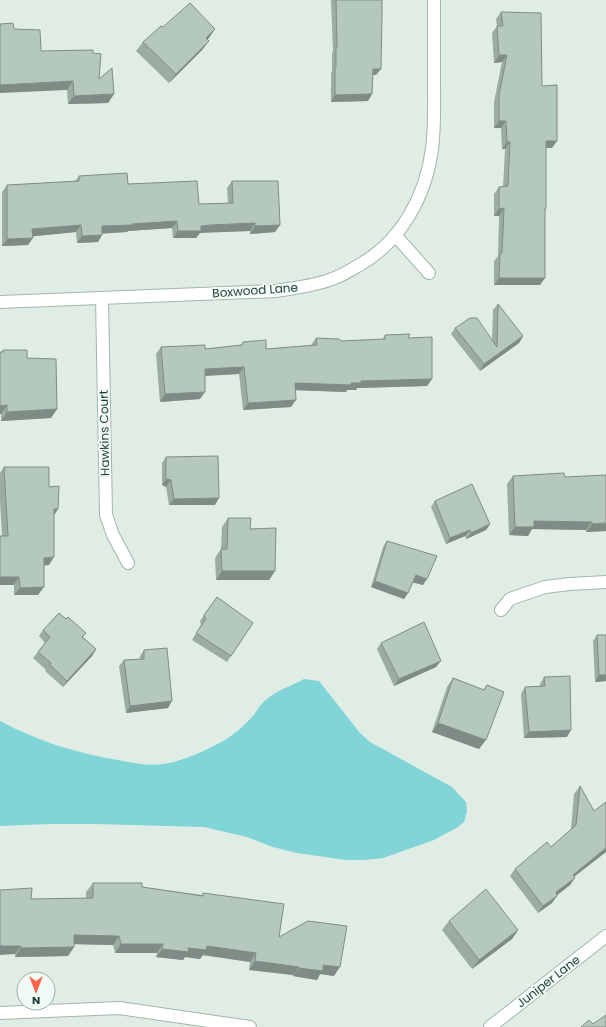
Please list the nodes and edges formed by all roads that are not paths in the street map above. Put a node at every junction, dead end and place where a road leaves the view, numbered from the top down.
1 (434, 0) edge
2 (395, 235) junction
3 (429, 273) dead end
4 (102, 298) junction
5 (0, 302) edge
6 (128, 563) dead end
7 (606, 582) edge
8 (501, 610) dead end
9 (606, 936) edge
10 (0, 1013) edge
11 (250, 1027) edge
12 (490, 1027) edge

1 - 2 street, Boxwood Lane
2 - 3 street
2 - 4 street, Boxwood Lane
4 - 5 street, Boxwood Lane
4 - 6 street, Hawkins Court
7 - 8 street
9 - 12 street, Juniper Lane
10 - 11 street

